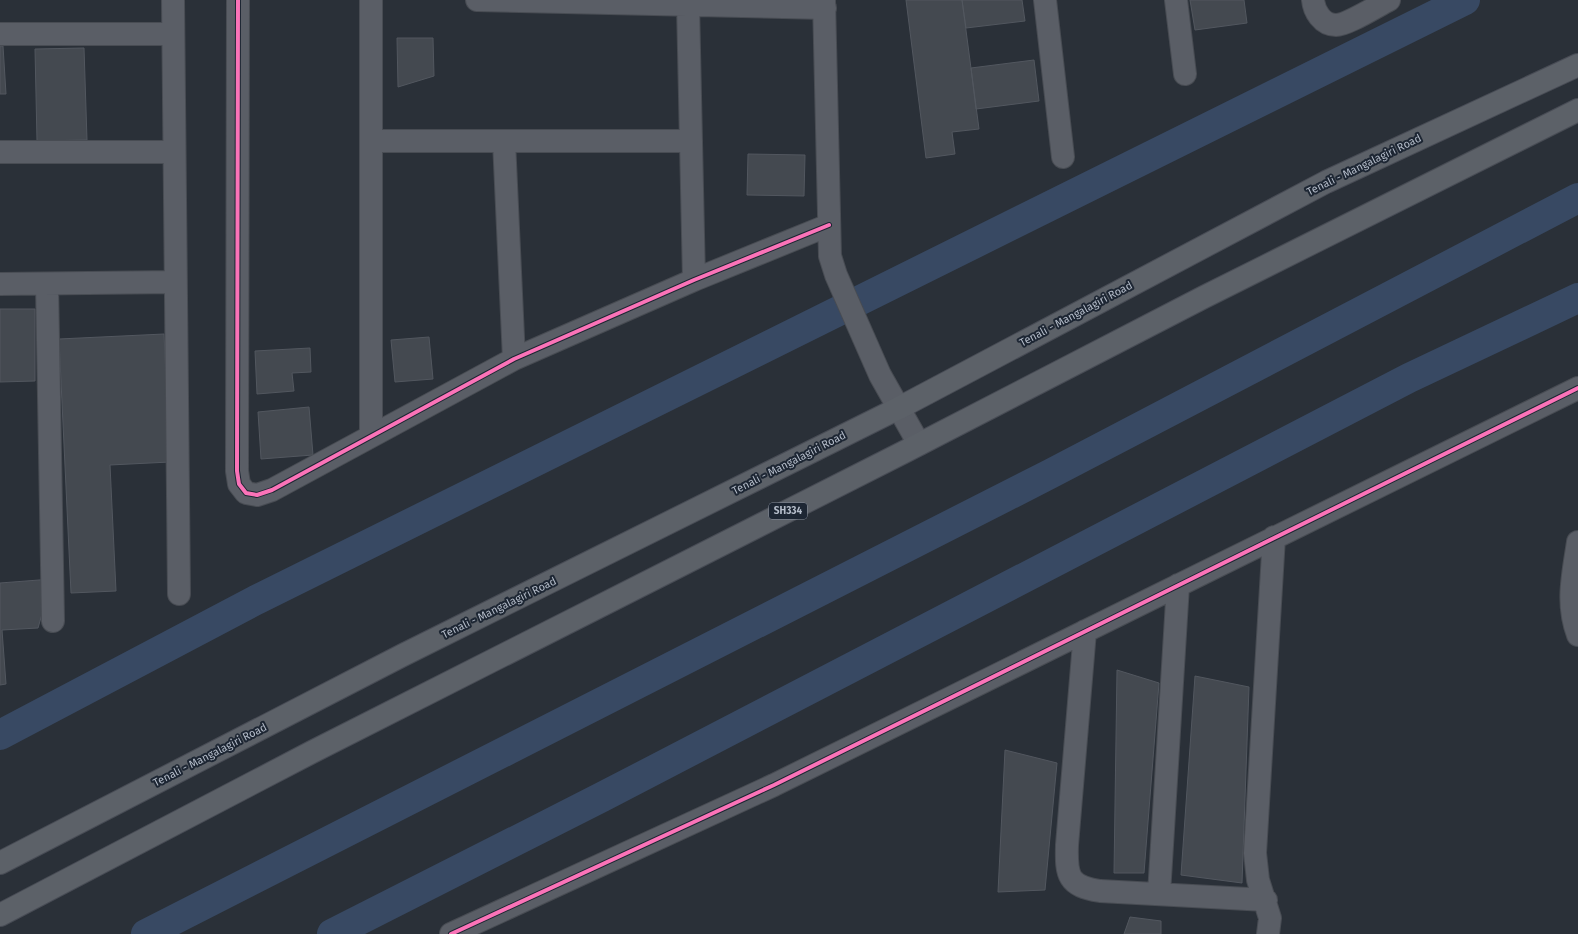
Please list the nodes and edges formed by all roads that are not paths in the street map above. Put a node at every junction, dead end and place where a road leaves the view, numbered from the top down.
1 (173, 0) edge
2 (238, 0) edge
3 (371, 0) edge
4 (477, 0) edge
5 (1045, 0) edge
6 (1176, 0) edge
7 (1313, 0) edge
8 (1389, 0) edge
9 (688, 4) junction
10 (825, 4) edge
11 (0, 34) edge
12 (173, 34) junction
13 (1578, 65) edge
14 (1185, 74) dead end
15 (1578, 110) edge
16 (371, 141) junction
17 (504, 141) junction
18 (691, 141) junction
19 (0, 152) edge
20 (174, 152) junction
21 (1063, 157) dead end
22 (828, 225) junction
23 (694, 280) junction
24 (175, 282) junction
25 (0, 284) edge
26 (47, 284) junction
27 (514, 359) junction
28 (1578, 388) edge
29 (899, 408) junction
30 (371, 435) junction
31 (919, 444) junction
32 (1274, 537) junction
33 (1578, 542) edge
34 (1178, 585) junction
35 (179, 594) dead end
36 (53, 621) dead end
37 (1085, 631) junction
38 (1578, 635) edge
39 (0, 864) edge
40 (1159, 894) junction
41 (1266, 900) junction
42 (0, 915) edge
43 (451, 934) edge
44 (1268, 934) edge

1 - 12 street
2 - 30 street
3 - 16 street
4 - 9 street
5 - 21 street
6 - 14 street
7 - 8 street
9 - 10 street
9 - 18 street
10 - 22 street
11 - 12 street
12 - 20 street
13 - 29 main road, Tenali - Mangalagiri Road
15 - 31 main road, SH334
16 - 17 street
16 - 30 street
17 - 18 street
17 - 27 street
18 - 23 street
19 - 20 street
20 - 24 street
22 - 23 street
22 - 29 street
23 - 27 street
24 - 26 street
24 - 35 street
25 - 26 street
26 - 36 street
27 - 30 street
28 - 32 street
29 - 31 street
29 - 39 main road, Tenali - Mangalagiri Road
31 - 42 main road, SH334
32 - 34 street
32 - 41 street
33 - 38 street
34 - 37 street
34 - 40 street
37 - 40 street
37 - 43 street
40 - 41 street
41 - 44 street

